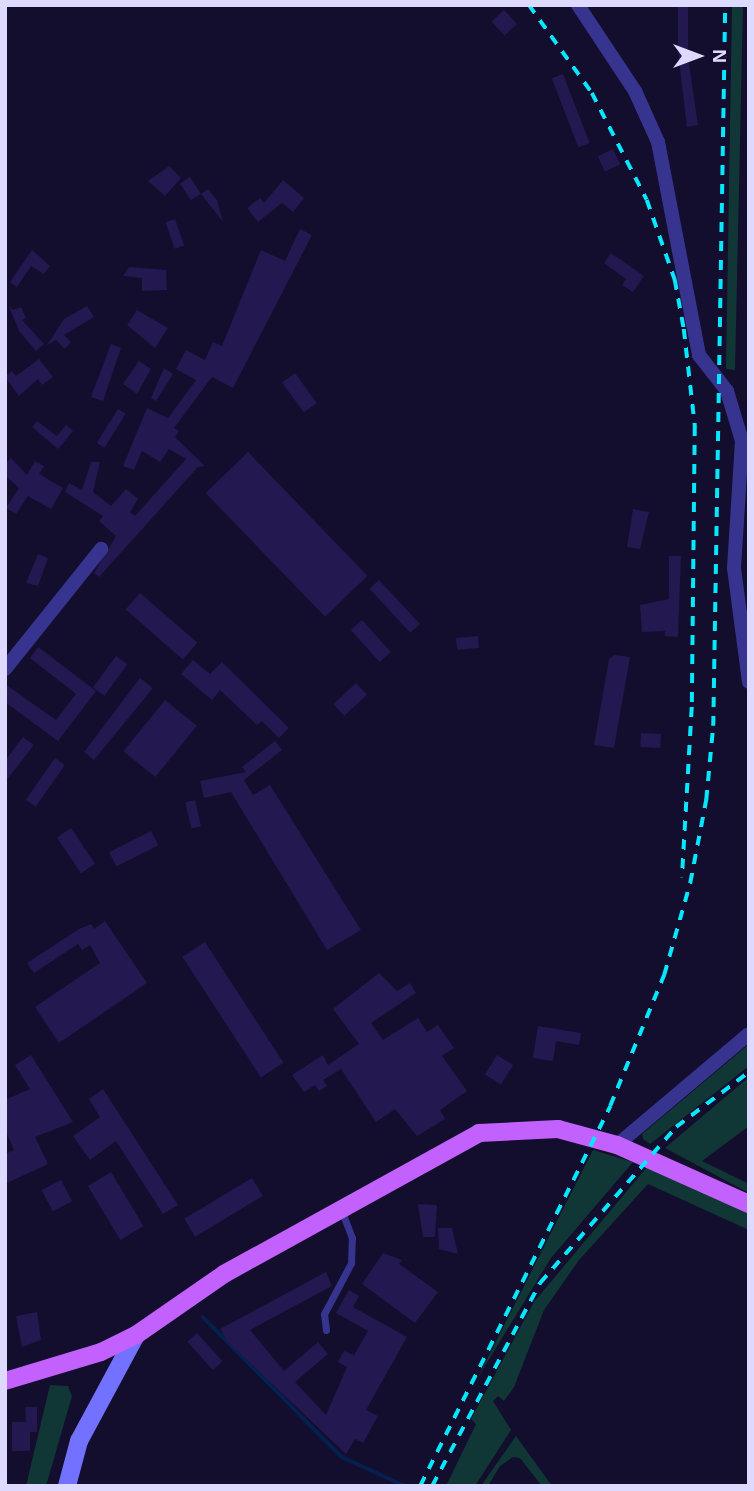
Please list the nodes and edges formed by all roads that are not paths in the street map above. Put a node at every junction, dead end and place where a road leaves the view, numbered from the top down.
1 (579, 5) edge
2 (101, 549) dead end
3 (5, 669) edge
4 (749, 682) edge
5 (749, 1034) edge
6 (609, 1143) junction
7 (749, 1204) edge
8 (340, 1209) junction
9 (326, 1330) dead end
10 (136, 1335) junction
11 (5, 1381) edge
12 (67, 1486) edge

1 - 4 street
2 - 3 street
5 - 6 street
6 - 7 main road
6 - 8 main road
8 - 9 lane
8 - 10 main road
10 - 11 main road
10 - 12 main road

